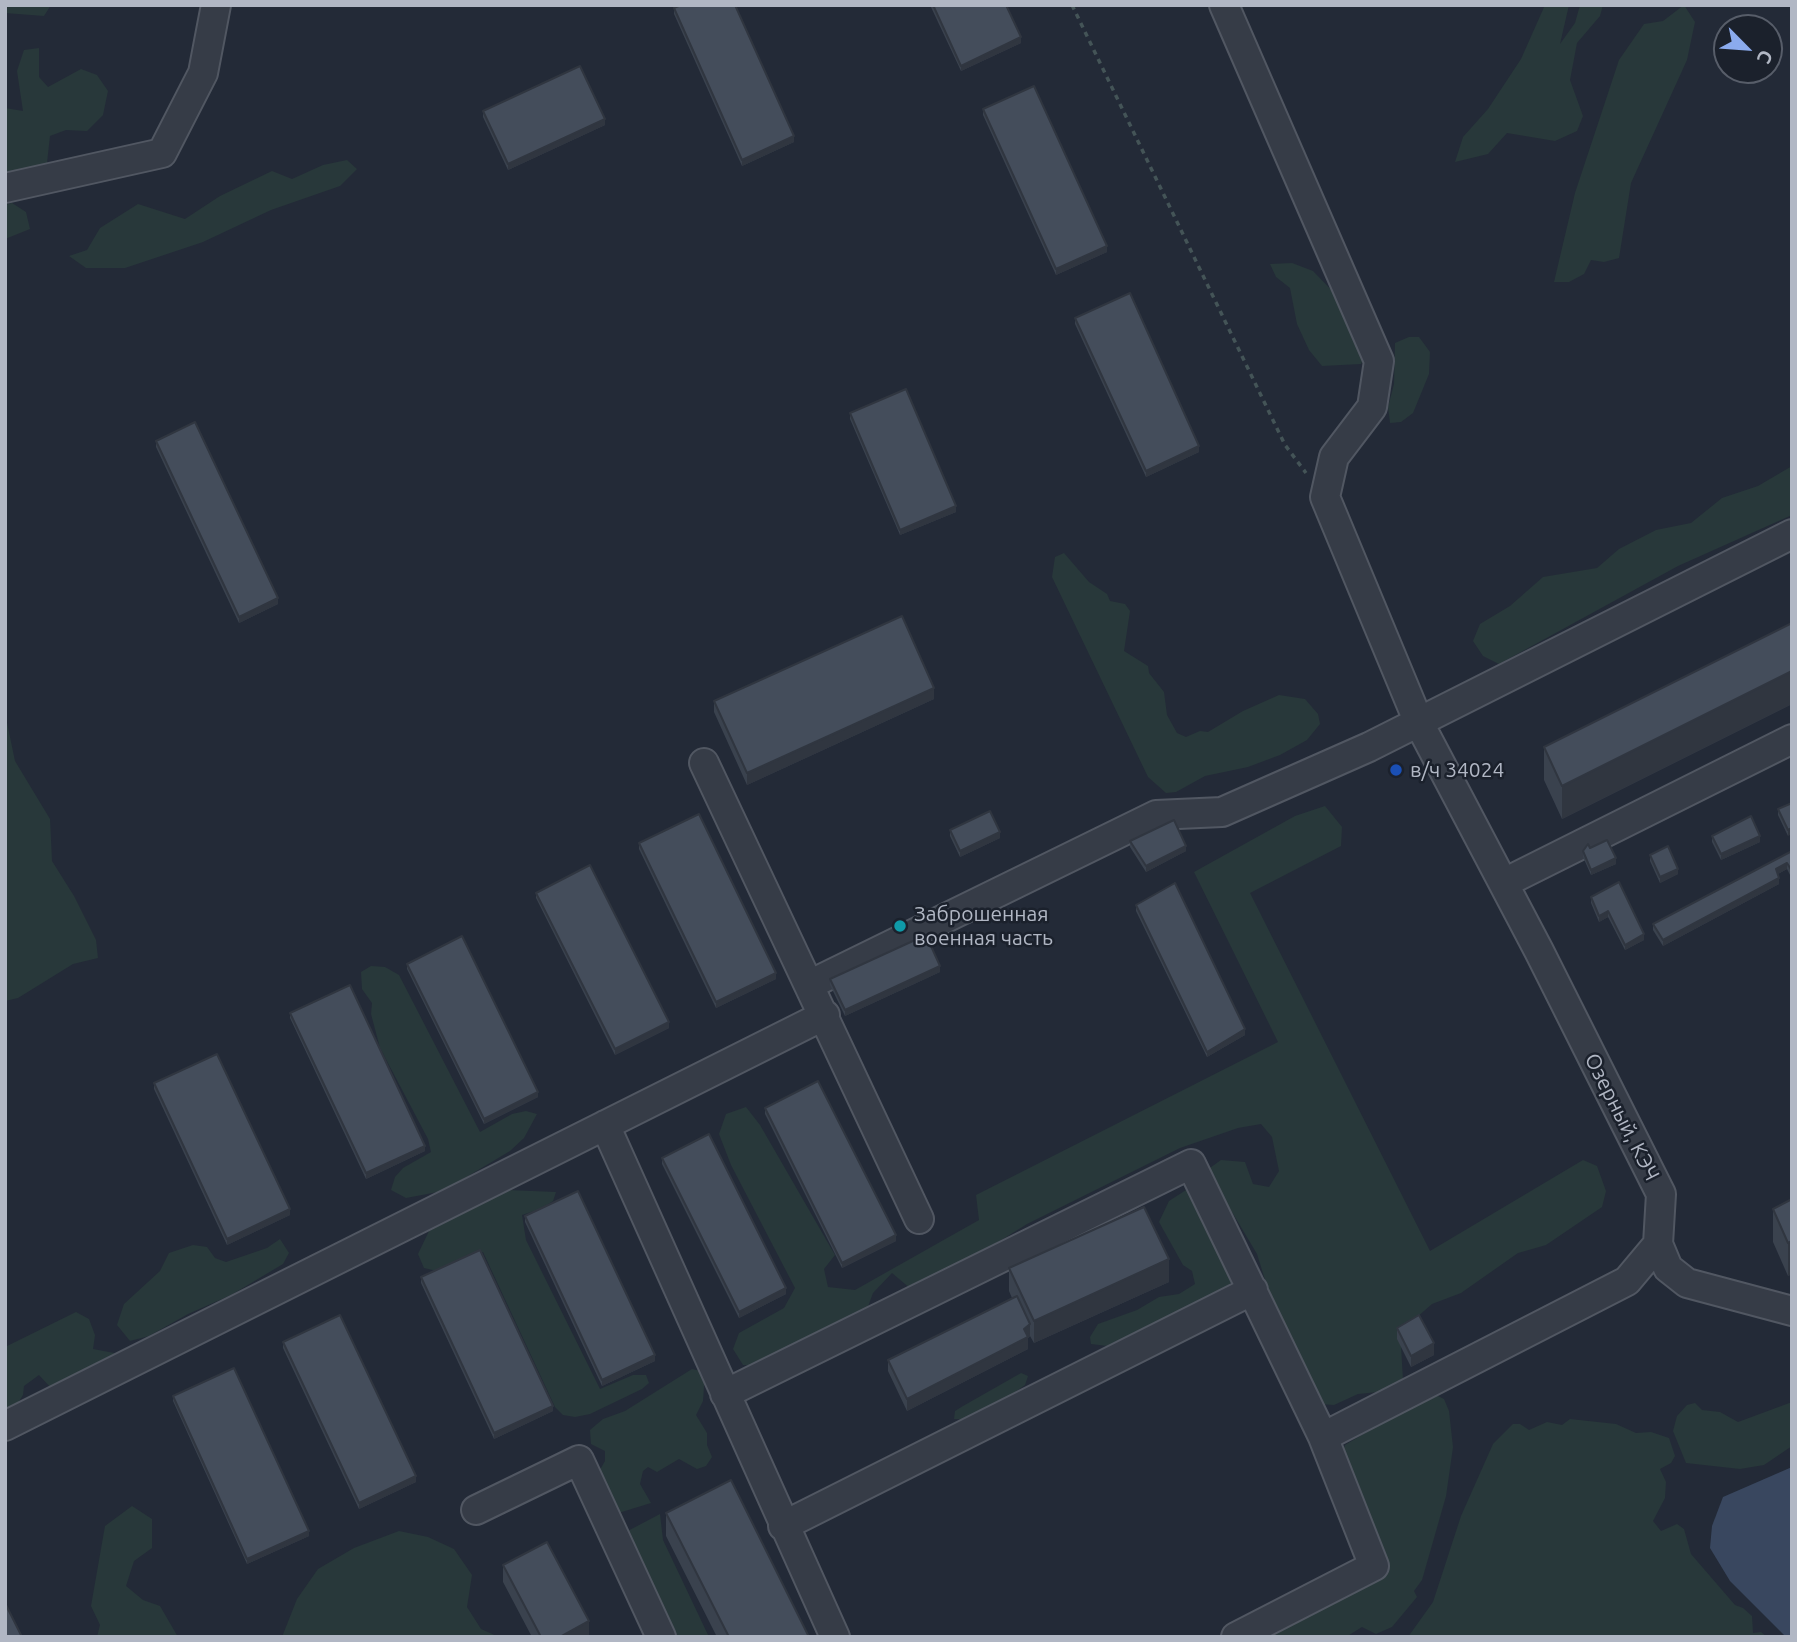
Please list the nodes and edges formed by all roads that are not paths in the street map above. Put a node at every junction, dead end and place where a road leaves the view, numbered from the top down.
1 (216, 5) edge
2 (1224, 5) edge
3 (5, 188) edge
4 (1792, 534) edge
5 (1419, 723) junction
6 (1792, 739) edge
7 (704, 763) dead end
8 (1504, 883) junction
9 (811, 985) junction
10 (825, 1015) junction
11 (605, 1125) junction
12 (919, 1219) dead end
13 (1658, 1244) junction
14 (1253, 1290) junction
15 (1788, 1307) edge
16 (725, 1394) junction
17 (5, 1426) edge
18 (1323, 1437) junction
19 (476, 1510) dead end
20 (783, 1526) junction
21 (661, 1637) edge
22 (835, 1637) edge
23 (1236, 1637) edge

1 - 3 street
2 - 5 street, Озерный, КЭЧ
4 - 5 street
5 - 8 street, Озерный, КЭЧ
5 - 9 street
6 - 8 street
7 - 9 street
8 - 13 street, Озерный, КЭЧ
9 - 10 street
10 - 11 street
10 - 12 street
11 - 16 street
11 - 17 street
13 - 15 street
13 - 18 street
14 - 16 street
14 - 18 street
14 - 20 street
16 - 20 street
18 - 23 street
19 - 21 street
20 - 22 street

